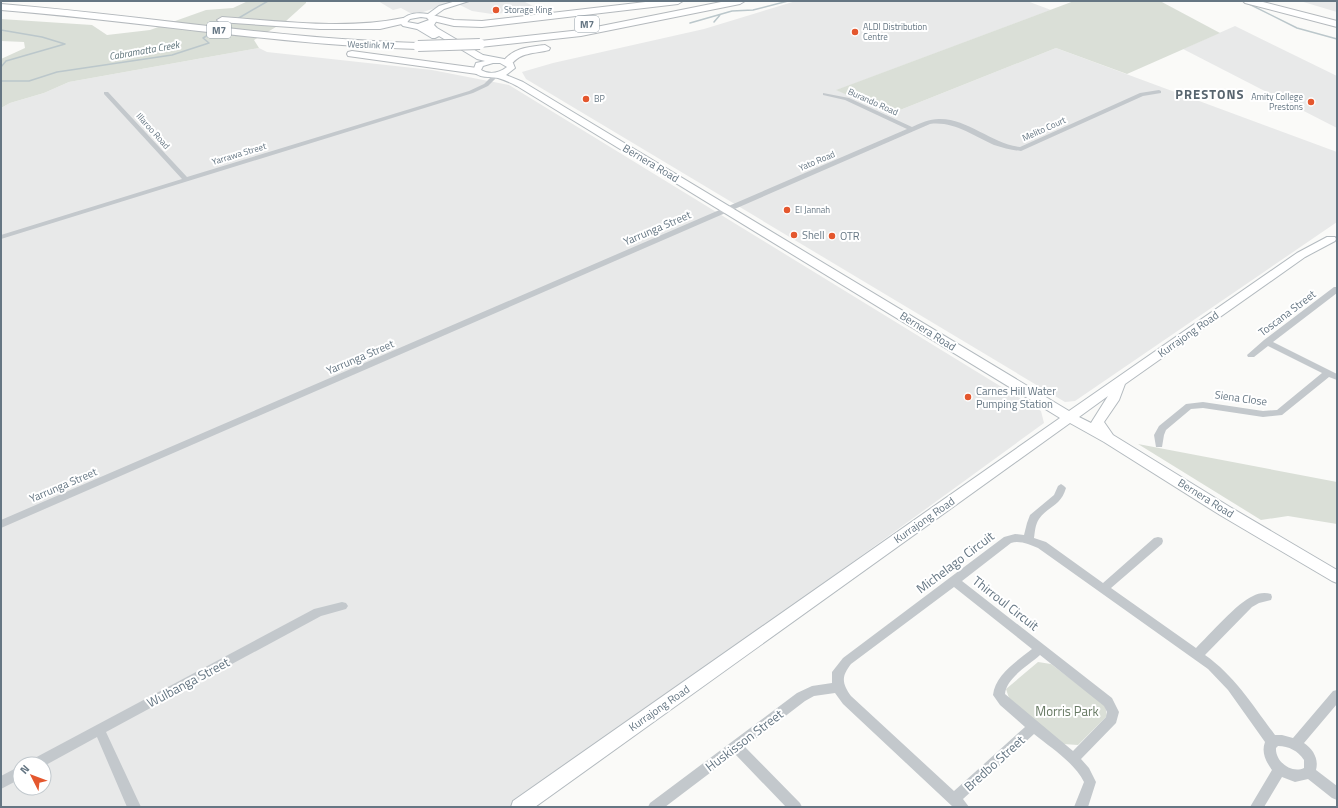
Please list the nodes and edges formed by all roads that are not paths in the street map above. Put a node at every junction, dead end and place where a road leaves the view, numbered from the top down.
1 (7, 1) edge
2 (465, 1) edge
3 (678, 1) edge
4 (705, 1) edge
5 (740, 1) edge
6 (748, 1) edge
7 (1248, 1) edge
8 (1279, 2) edge
9 (451, 5) junction
10 (1, 7) edge
11 (158, 14) junction
12 (417, 15) junction
13 (188, 17) dead end
14 (1337, 17) edge
15 (211, 19) dead end
16 (431, 19) junction
17 (403, 21) junction
18 (1337, 24) edge
19 (412, 26) junction
20 (299, 28) junction
21 (281, 40) junction
22 (496, 61) junction
23 (509, 66) junction
24 (479, 71) junction
25 (496, 75) junction
26 (517, 84) junction
27 (485, 85) junction
28 (1159, 92) dead end
29 (106, 93) dead end
30 (825, 94) dead end
31 (912, 129) junction
32 (186, 180) junction
33 (728, 209) junction
34 (1, 237) edge
35 (1335, 238) edge
36 (1337, 289) edge
37 (1267, 342) junction
38 (1251, 355) dead end
39 (1328, 373) junction
40 (1337, 377) edge
41 (1119, 382) junction
42 (1070, 418) junction
43 (1109, 439) junction
44 (1159, 445) dead end
45 (1061, 488) dead end
46 (1, 524) edge
47 (1028, 540) junction
48 (1158, 541) dead end
49 (1337, 577) edge
50 (953, 580) junction
51 (1103, 589) junction
52 (1267, 597) dead end
53 (342, 606) dead end
54 (1041, 648) junction
55 (1197, 655) junction
56 (838, 687) junction
57 (1337, 695) edge
58 (1033, 727) junction
59 (99, 729) junction
60 (1273, 742) junction
61 (1295, 744) junction
62 (736, 746) junction
63 (50, 756) edge
64 (1073, 759) junction
65 (1280, 769) junction
66 (1309, 772) junction
67 (12, 777) edge
68 (1, 783) edge
69 (1337, 794) edge
70 (958, 803) edge
71 (134, 807) edge
72 (520, 807) edge
73 (655, 807) edge
74 (795, 807) edge
75 (1081, 807) edge
76 (1257, 807) edge

1 - 11 highway, Westlink M7 / M7
2 - 9 main road
3 - 16 highway
4 - 20 highway, Westlink M7 / M7
5 - 21 highway, Westlink M7 / M7, bridge
6 - 23 highway
7 - 18 highway
8 - 14 highway
9 - 12 main road
9 - 16 main road
10 - 21 highway, Westlink M7 / M7
11 - 13 highway
11 - 20 highway, Westlink M7 / M7
12 - 16 main road
12 - 17 main road
15 - 20 highway
16 - 19 main road
16 - 22 main road
17 - 19 main road
17 - 20 highway
19 - 24 main road
21 - 24 highway
22 - 23 main road
22 - 24 main road
23 - 25 main road
23 - 26 main road, Bernera Road
24 - 25 main road
24 - 27 street
25 - 26 main road, Bernera Road
25 - 27 street, Yarrawa Street
26 - 27 main road
26 - 33 main road, Bernera Road
27 - 32 street, Yarrawa Street
28 - 31 street, Melito Court
29 - 32 street, Illaroo Road
30 - 31 street, Burando Road
31 - 33 street, Yato Road
32 - 34 street, Yarrawa Street
33 - 42 main road, Bernera Road
33 - 46 street, Yarrunga Street
35 - 41 main road, Kurrajong Road
36 - 37 street, Toscana Street
37 - 38 street, Toscana Street
37 - 39 street
39 - 40 street
39 - 44 street, Siena Close
41 - 42 main road, Kurrajong Road
41 - 43 main road
42 - 43 main road, Bernera Road
42 - 72 main road, Kurrajong Road
43 - 49 main road, Bernera Road
45 - 47 street
47 - 50 street, Michelago Circuit
47 - 51 street, Michelago Circuit
48 - 51 street
50 - 54 street, Thirroul Circuit
50 - 56 street, Michelago Circuit
51 - 55 street, Michelago Circuit
52 - 55 street
53 - 59 street, Wulbanga Street
54 - 58 street
54 - 64 street, Thirroul Circuit
55 - 60 street, Michelago Circuit
56 - 62 street, Huskisson Street
56 - 70 street
57 - 61 street
58 - 64 street
58 - 70 street, Bredbo Street
59 - 63 street, Wulbanga Street
59 - 71 street
60 - 61 street
60 - 65 street
61 - 66 street
62 - 73 street, Huskisson Street
62 - 74 street
64 - 75 street
65 - 66 street
65 - 76 street
66 - 69 street
67 - 68 street

